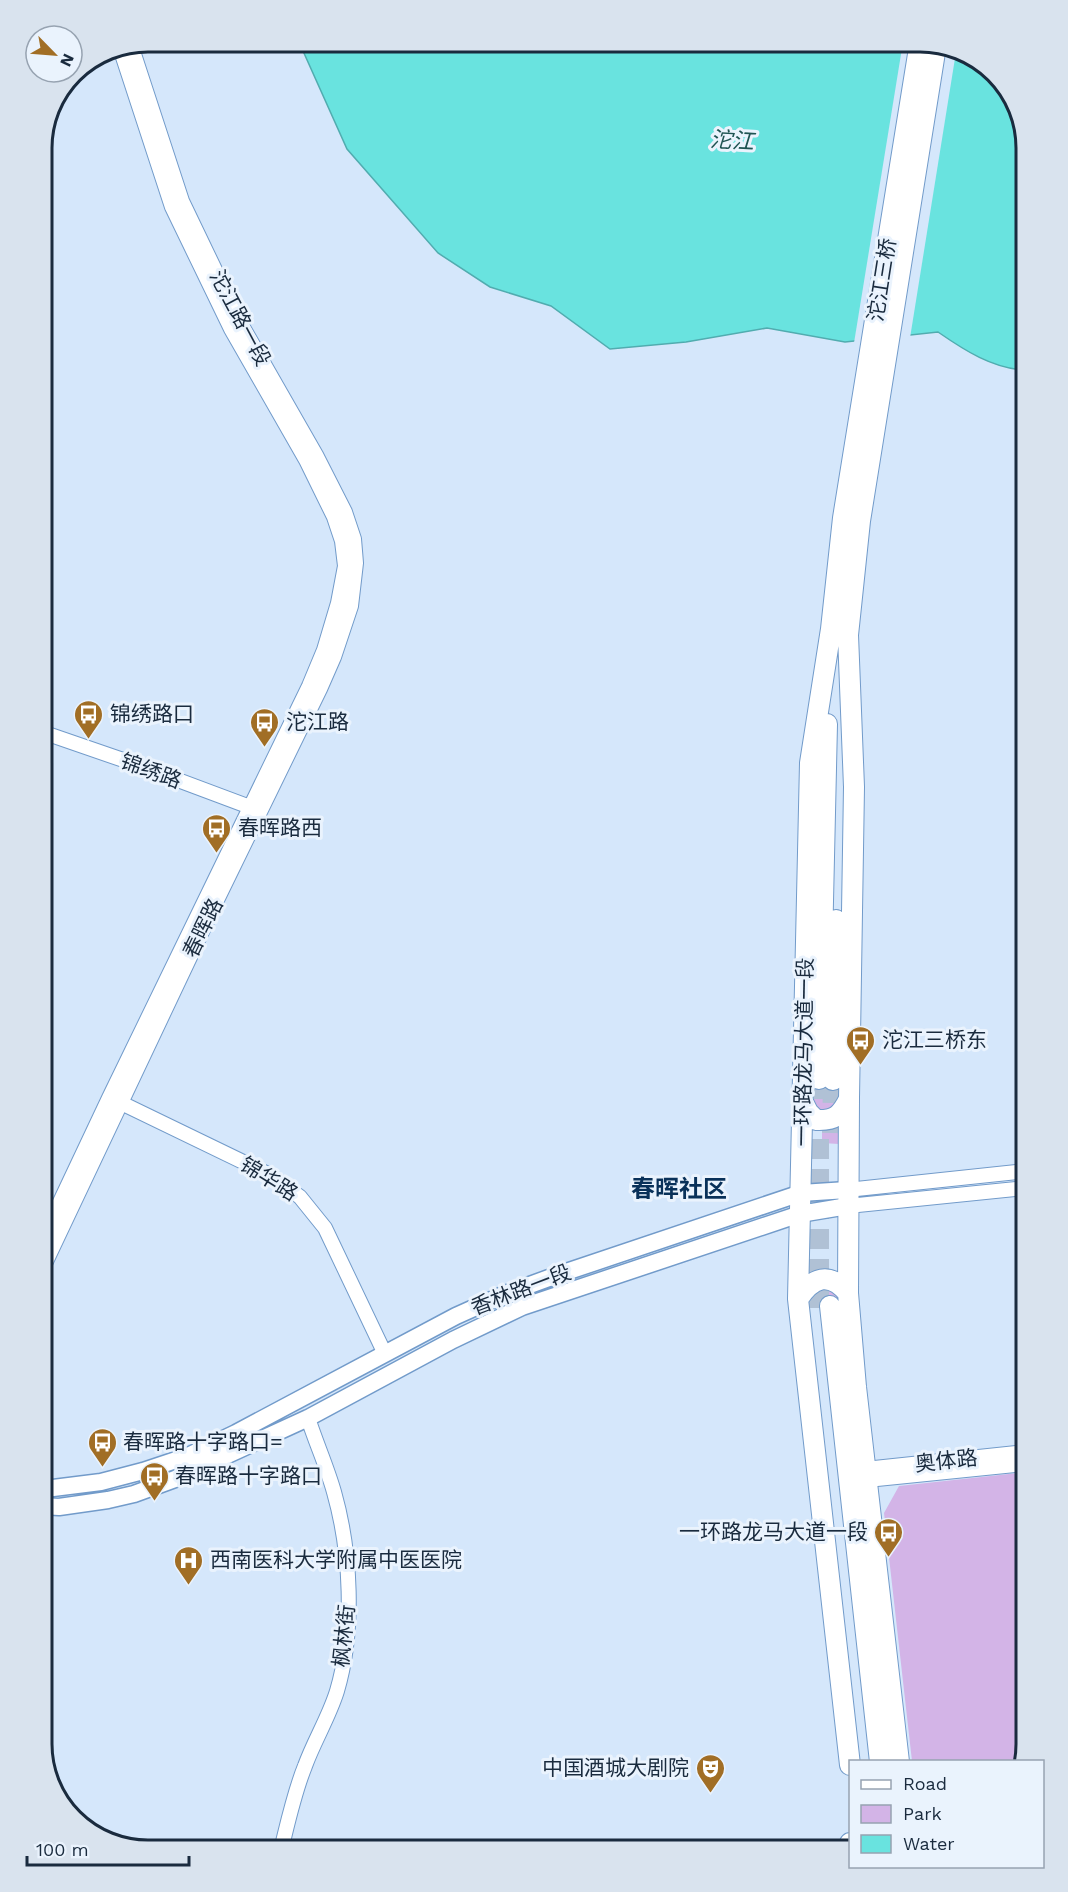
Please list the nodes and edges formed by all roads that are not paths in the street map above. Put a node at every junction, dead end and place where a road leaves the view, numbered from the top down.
1 (918, 53) edge
2 (134, 54) edge
3 (935, 54) edge
4 (123, 57) edge
5 (852, 519) junction
6 (349, 584) junction
7 (840, 632) junction
8 (53, 736) edge
9 (254, 809) junction
10 (826, 1079) tunnel mouth
11 (849, 1099) junction
12 (803, 1102) junction
13 (113, 1103) junction
14 (1016, 1173) edge
15 (1016, 1189) edge
16 (801, 1193) junction
17 (848, 1198) junction
18 (800, 1214) junction
19 (52, 1220) edge
20 (52, 1246) edge
21 (848, 1293) junction
22 (798, 1299) junction
23 (382, 1356) junction
24 (308, 1418) junction
25 (1016, 1453) edge
26 (1016, 1465) edge
27 (866, 1474) junction
28 (52, 1488) edge
29 (52, 1506) edge
30 (849, 1760) edge
31 (868, 1760) edge
32 (880, 1760) edge
33 (899, 1760) edge
34 (284, 1839) edge

1 - 5 highway, 沱江三桥
2 - 6 street, 沱江路一段
3 - 5 highway, 沱江三桥
4 - 6 street, 沱江路一段
5 - 7 highway, 一环路龙马大道一段
6 - 9 street, 春晖路
7 - 10 highway
7 - 11 highway, 一环路龙马大道一段
7 - 12 highway, 一环路龙马大道一段
8 - 9 street, 锦绣路
9 - 13 street, 春晖路
11 - 12 highway
11 - 17 highway, 一环路龙马大道一段
12 - 16 highway, 一环路龙马大道一段
13 - 19 street, 春晖路
13 - 20 street, 春晖路
13 - 23 street, 锦华路
14 - 17 street, 香林路一段
15 - 17 street, 香林路一段
16 - 17 main road, 香林路一段
16 - 18 highway, 一环路龙马大道一段
16 - 23 main road, 香林路一段
17 - 18 main road, 香林路一段
17 - 21 highway, 一环路龙马大道一段
18 - 22 highway, 一环路龙马大道一段
18 - 24 main road, 香林路一段
21 - 22 highway
21 - 27 highway, 一环路龙马大道一段
22 - 30 highway, 一环路龙马大道一段
23 - 28 main road, 香林路一段
24 - 29 main road, 香林路一段
24 - 34 street, 枫林街
25 - 27 street, 奥体路
26 - 27 street, 奥体路
27 - 33 highway, 一环路龙马大道一段
31 - 32 highway

